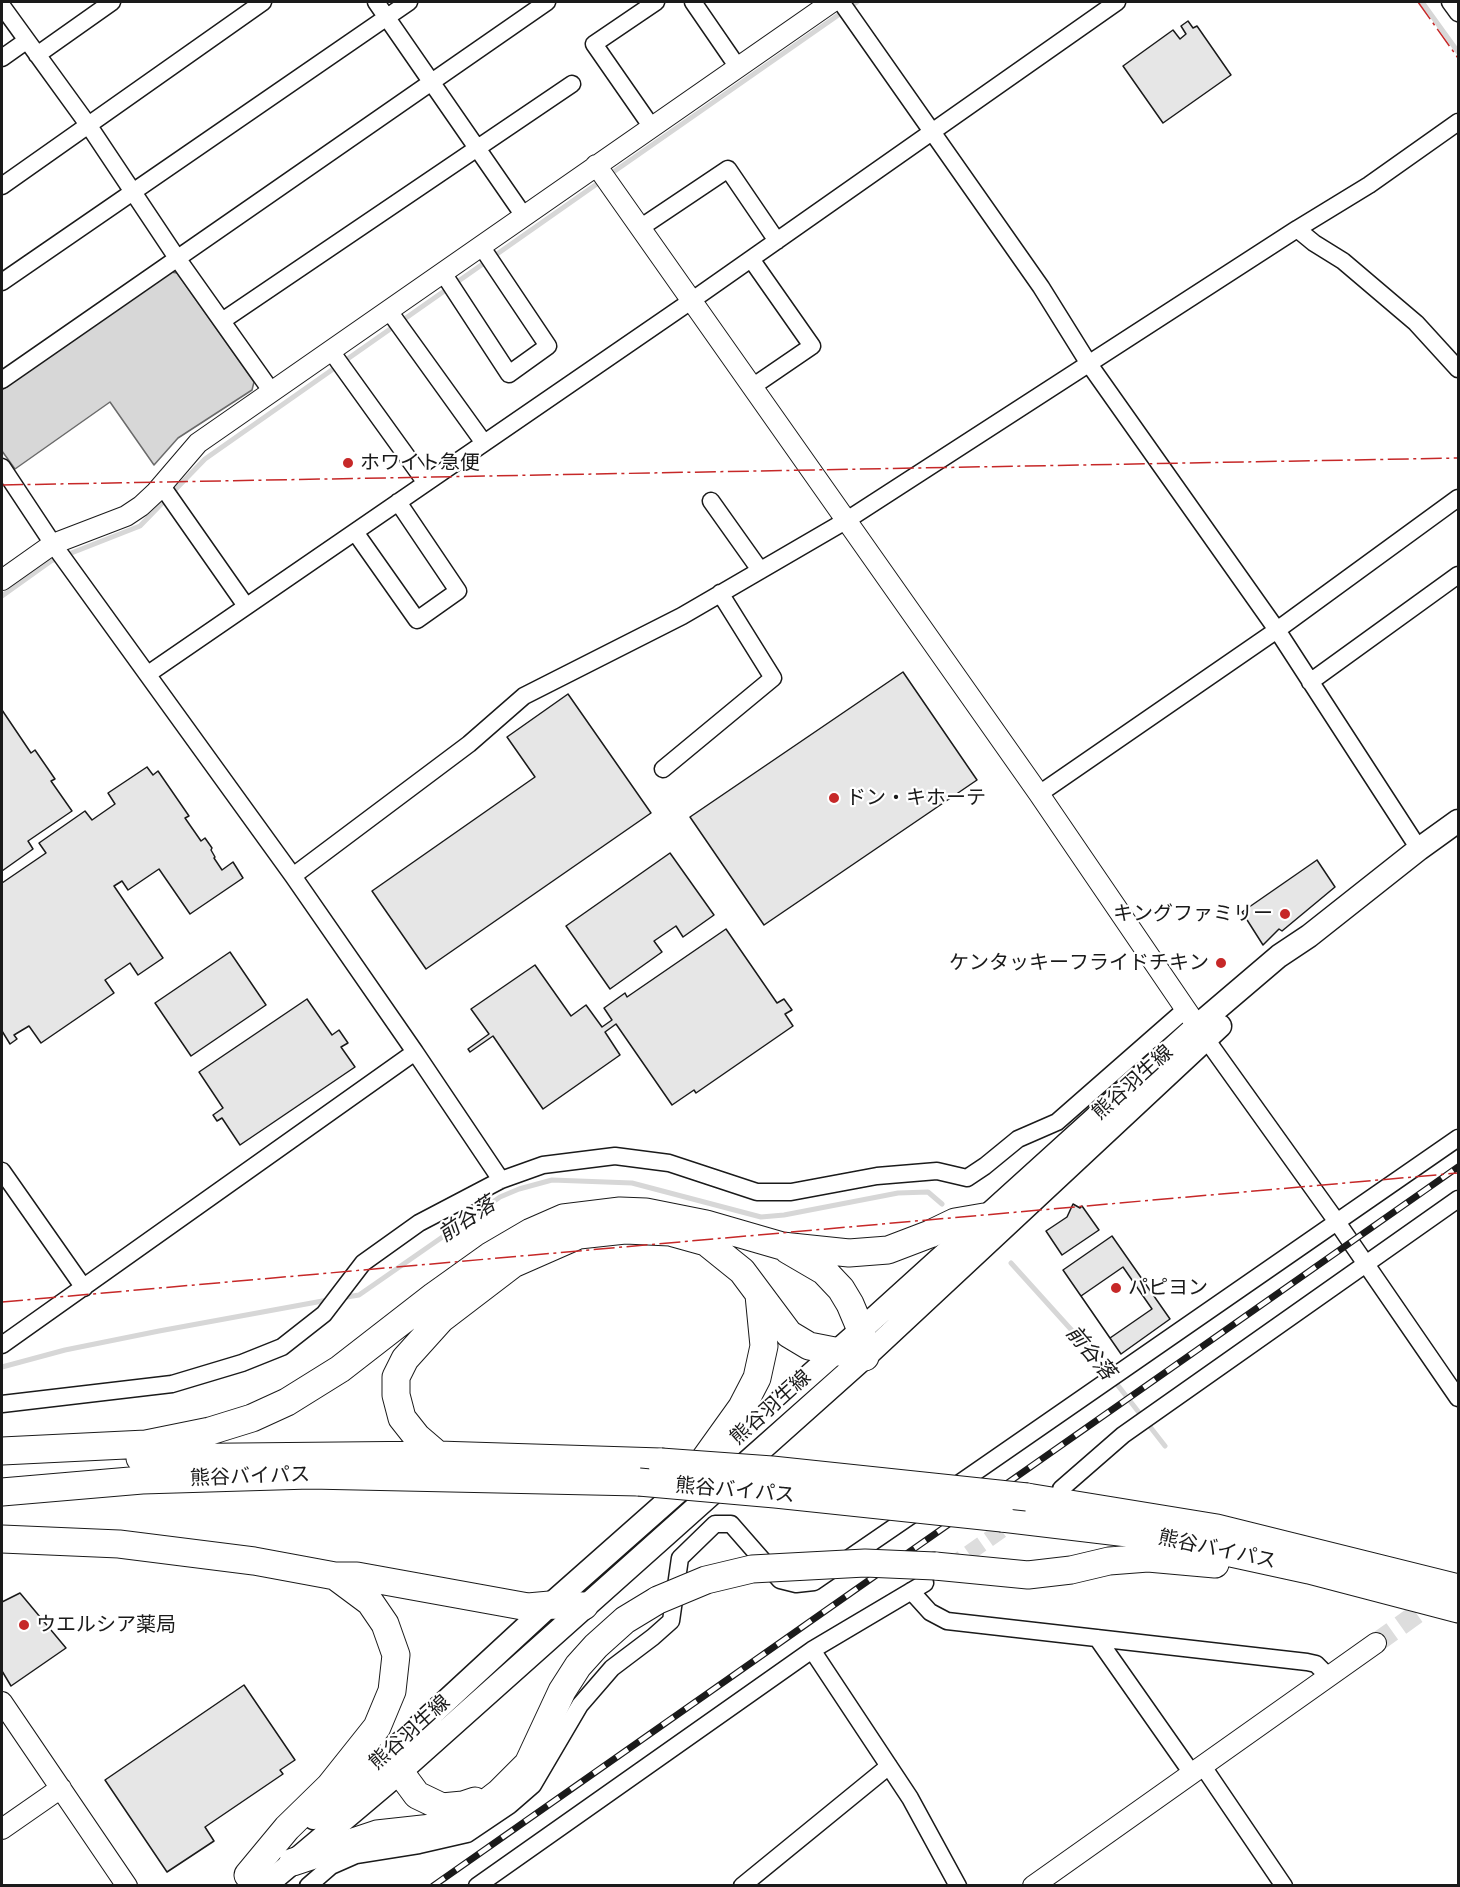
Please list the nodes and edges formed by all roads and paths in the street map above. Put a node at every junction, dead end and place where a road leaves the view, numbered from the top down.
1 (112, 2) edge
2 (263, 2) edge
3 (376, 2) edge
4 (409, 2) edge
5 (547, 2) edge
6 (656, 2) edge
7 (693, 2) edge
8 (832, 2) edge
9 (841, 2) edge
10 (1117, 2) edge
11 (1450, 2) edge
12 (2, 6) edge
13 (1458, 13) edge
14 (387, 17) junction
15 (26, 41) junction
16 (37, 55) junction
17 (2, 58) edge
18 (737, 66) junction
19 (431, 80) junction
20 (572, 84) dead end
21 (1458, 122) edge
22 (89, 126) junction
23 (651, 126) junction
24 (931, 132) junction
25 (477, 147) junction
26 (596, 165) junction
27 (2, 186) edge
28 (133, 192) junction
29 (524, 216) junction
30 (640, 228) junction
31 (1297, 229) junction
32 (777, 241) junction
33 (481, 246) junction
34 (177, 258) junction
35 (751, 259) junction
36 (443, 273) junction
37 (2, 282) edge
38 (691, 301) junction
39 (389, 311) junction
40 (222, 321) junction
41 (331, 351) junction
42 (1089, 364) junction
43 (1458, 369) edge
44 (2, 380) edge
45 (752, 387) junction
46 (272, 392) junction
47 (484, 443) junction
48 (2, 467) edge
49 (426, 483) junction
50 (162, 486) junction
51 (1458, 498) edge
52 (711, 501) dead end
53 (398, 502) junction
54 (847, 520) junction
55 (355, 532) junction
56 (53, 544) junction
57 (760, 570) junction
58 (1458, 575) edge
59 (2, 580) edge
60 (720, 593) junction
61 (246, 606) junction
62 (1277, 630) junction
63 (148, 674) junction
64 (1310, 682) junction
65 (663, 769) dead end
66 (1039, 794) junction
67 (1458, 821) edge
68 (1419, 849) junction
69 (293, 876) junction
70 (1196, 1024) junction
71 (415, 1052) junction
72 (1458, 1138) edge
73 (2, 1171) edge
74 (501, 1180) junction
75 (1458, 1199) edge
76 (984, 1216) junction
77 (1337, 1222) junction
78 (782, 1246) junction
79 (1366, 1263) junction
80 (84, 1288) junction
81 (759, 1294) junction
82 (861, 1330) junction
83 (2, 1345) edge
84 (834, 1352) junction
85 (864, 1357) junction
86 (1458, 1398) edge
87 (2, 1404) edge
88 (2, 1451) edge
89 (438, 1455) junction
90 (2, 1466) edge
91 (688, 1482) junction
92 (1061, 1489) dead end
93 (2, 1492) edge
94 (2, 1539) edge
95 (1309, 1570) junction
96 (335, 1576) junction
97 (924, 1580) junction
98 (1458, 1588) edge
99 (550, 1605) junction
100 (584, 1606) junction
101 (1458, 1609) edge
102 (1097, 1638) junction
103 (1376, 1642) tunnel mouth
104 (812, 1650) junction
105 (1328, 1676) junction
106 (2, 1702) edge
107 (396, 1761) junction
108 (889, 1766) junction
109 (1197, 1768) junction
110 (61, 1788) junction
111 (499, 1793) junction
112 (2, 1829) edge
113 (293, 1862) junction
114 (498, 1880) edge
115 (250, 1882) edge
116 (127, 1886) edge
117 (308, 1886) edge
118 (477, 1886) edge
119 (741, 1886) edge
120 (958, 1886) edge
121 (1033, 1886) edge
122 (1284, 1886) edge

1 - 16 street
2 - 22 street
3 - 14 street
4 - 14 street
5 - 19 street
6 - 23 street
7 - 18 street
8 - 18 street
9 - 24 street
10 - 24 street
11 - 13 street
12 - 15 street
14 - 19 street
14 - 28 street
15 - 16 street
15 - 17 street
16 - 22 street
18 - 23 street
19 - 25 street
19 - 34 street
20 - 25 street
21 - 31 street
22 - 27 street
22 - 28 street
23 - 26 street
24 - 32 street
24 - 42 street
25 - 29 street
25 - 40 street
26 - 29 street
26 - 30 street
28 - 34 street
28 - 37 street
29 - 33 street
30 - 32 street
30 - 38 street
31 - 42 street
31 - 43 street
32 - 35 street
33 - 36 street
33 - 36 street
34 - 40 street
34 - 44 street
35 - 38 street
35 - 45 street
36 - 39 street
38 - 45 street
38 - 47 street
39 - 41 street
39 - 47 street
40 - 46 street
41 - 46 street
41 - 49 street
42 - 54 street
42 - 62 street
45 - 54 street
46 - 50 street
47 - 49 street
48 - 56 street
49 - 53 street
50 - 56 street
50 - 61 street
51 - 62 street
52 - 57 street
53 - 55 street
53 - 55 street
54 - 57 street
54 - 66 street
55 - 61 street
56 - 59 street
56 - 63 street
57 - 60 street
58 - 64 street
60 - 65 street
60 - 69 street
61 - 63 street
62 - 64 street
62 - 66 street
63 - 69 street
64 - 68 street
66 - 70 street
67 - 68 main road, 熊谷羽生線
68 - 70 main road, 熊谷羽生線
69 - 71 street
70 - 74 street
70 - 76 main road, 熊谷羽生線
70 - 77 street
70 - 85 main road, 熊谷羽生線
71 - 74 street
71 - 80 street
72 - 77 street
73 - 80 street
74 - 87 street
75 - 79 street
76 - 78 highway
76 - 82 main road, 熊谷羽生線
77 - 79 street
77 - 117 street
78 - 82 highway
78 - 88 highway
79 - 86 street
79 - 92 street
80 - 83 street
81 - 84 highway
81 - 89 highway
81 - 91 highway
82 - 84 main road, 熊谷羽生線
82 - 85 highway
84 - 85 highway
84 - 91 main road, 熊谷羽生線
85 - 100 main road, 熊谷羽生線
89 - 90 highway, 熊谷バイパス
89 - 98 highway, 熊谷バイパス, bridge
91 - 99 main road, 熊谷羽生線
93 - 95 highway, 熊谷バイパス, bridge
94 - 96 highway
95 - 97 highway
95 - 101 highway, 熊谷バイパス
96 - 99 highway
96 - 115 highway
97 - 102 street
97 - 104 street
97 - 111 highway, bridge
99 - 100 highway
99 - 107 main road, 熊谷羽生線
100 - 107 main road, 熊谷羽生線
102 - 105 street
102 - 109 street
103 - 105 street
104 - 108 street
104 - 114 street
105 - 109 street
106 - 110 street
107 - 111 highway
107 - 113 main road, 熊谷羽生線
107 - 115 main road, 熊谷羽生線
108 - 119 street
108 - 120 street
109 - 121 street
109 - 122 street
110 - 112 street
110 - 116 street
111 - 113 highway
113 - 115 main road, 熊谷羽生線
114 - 118 street

